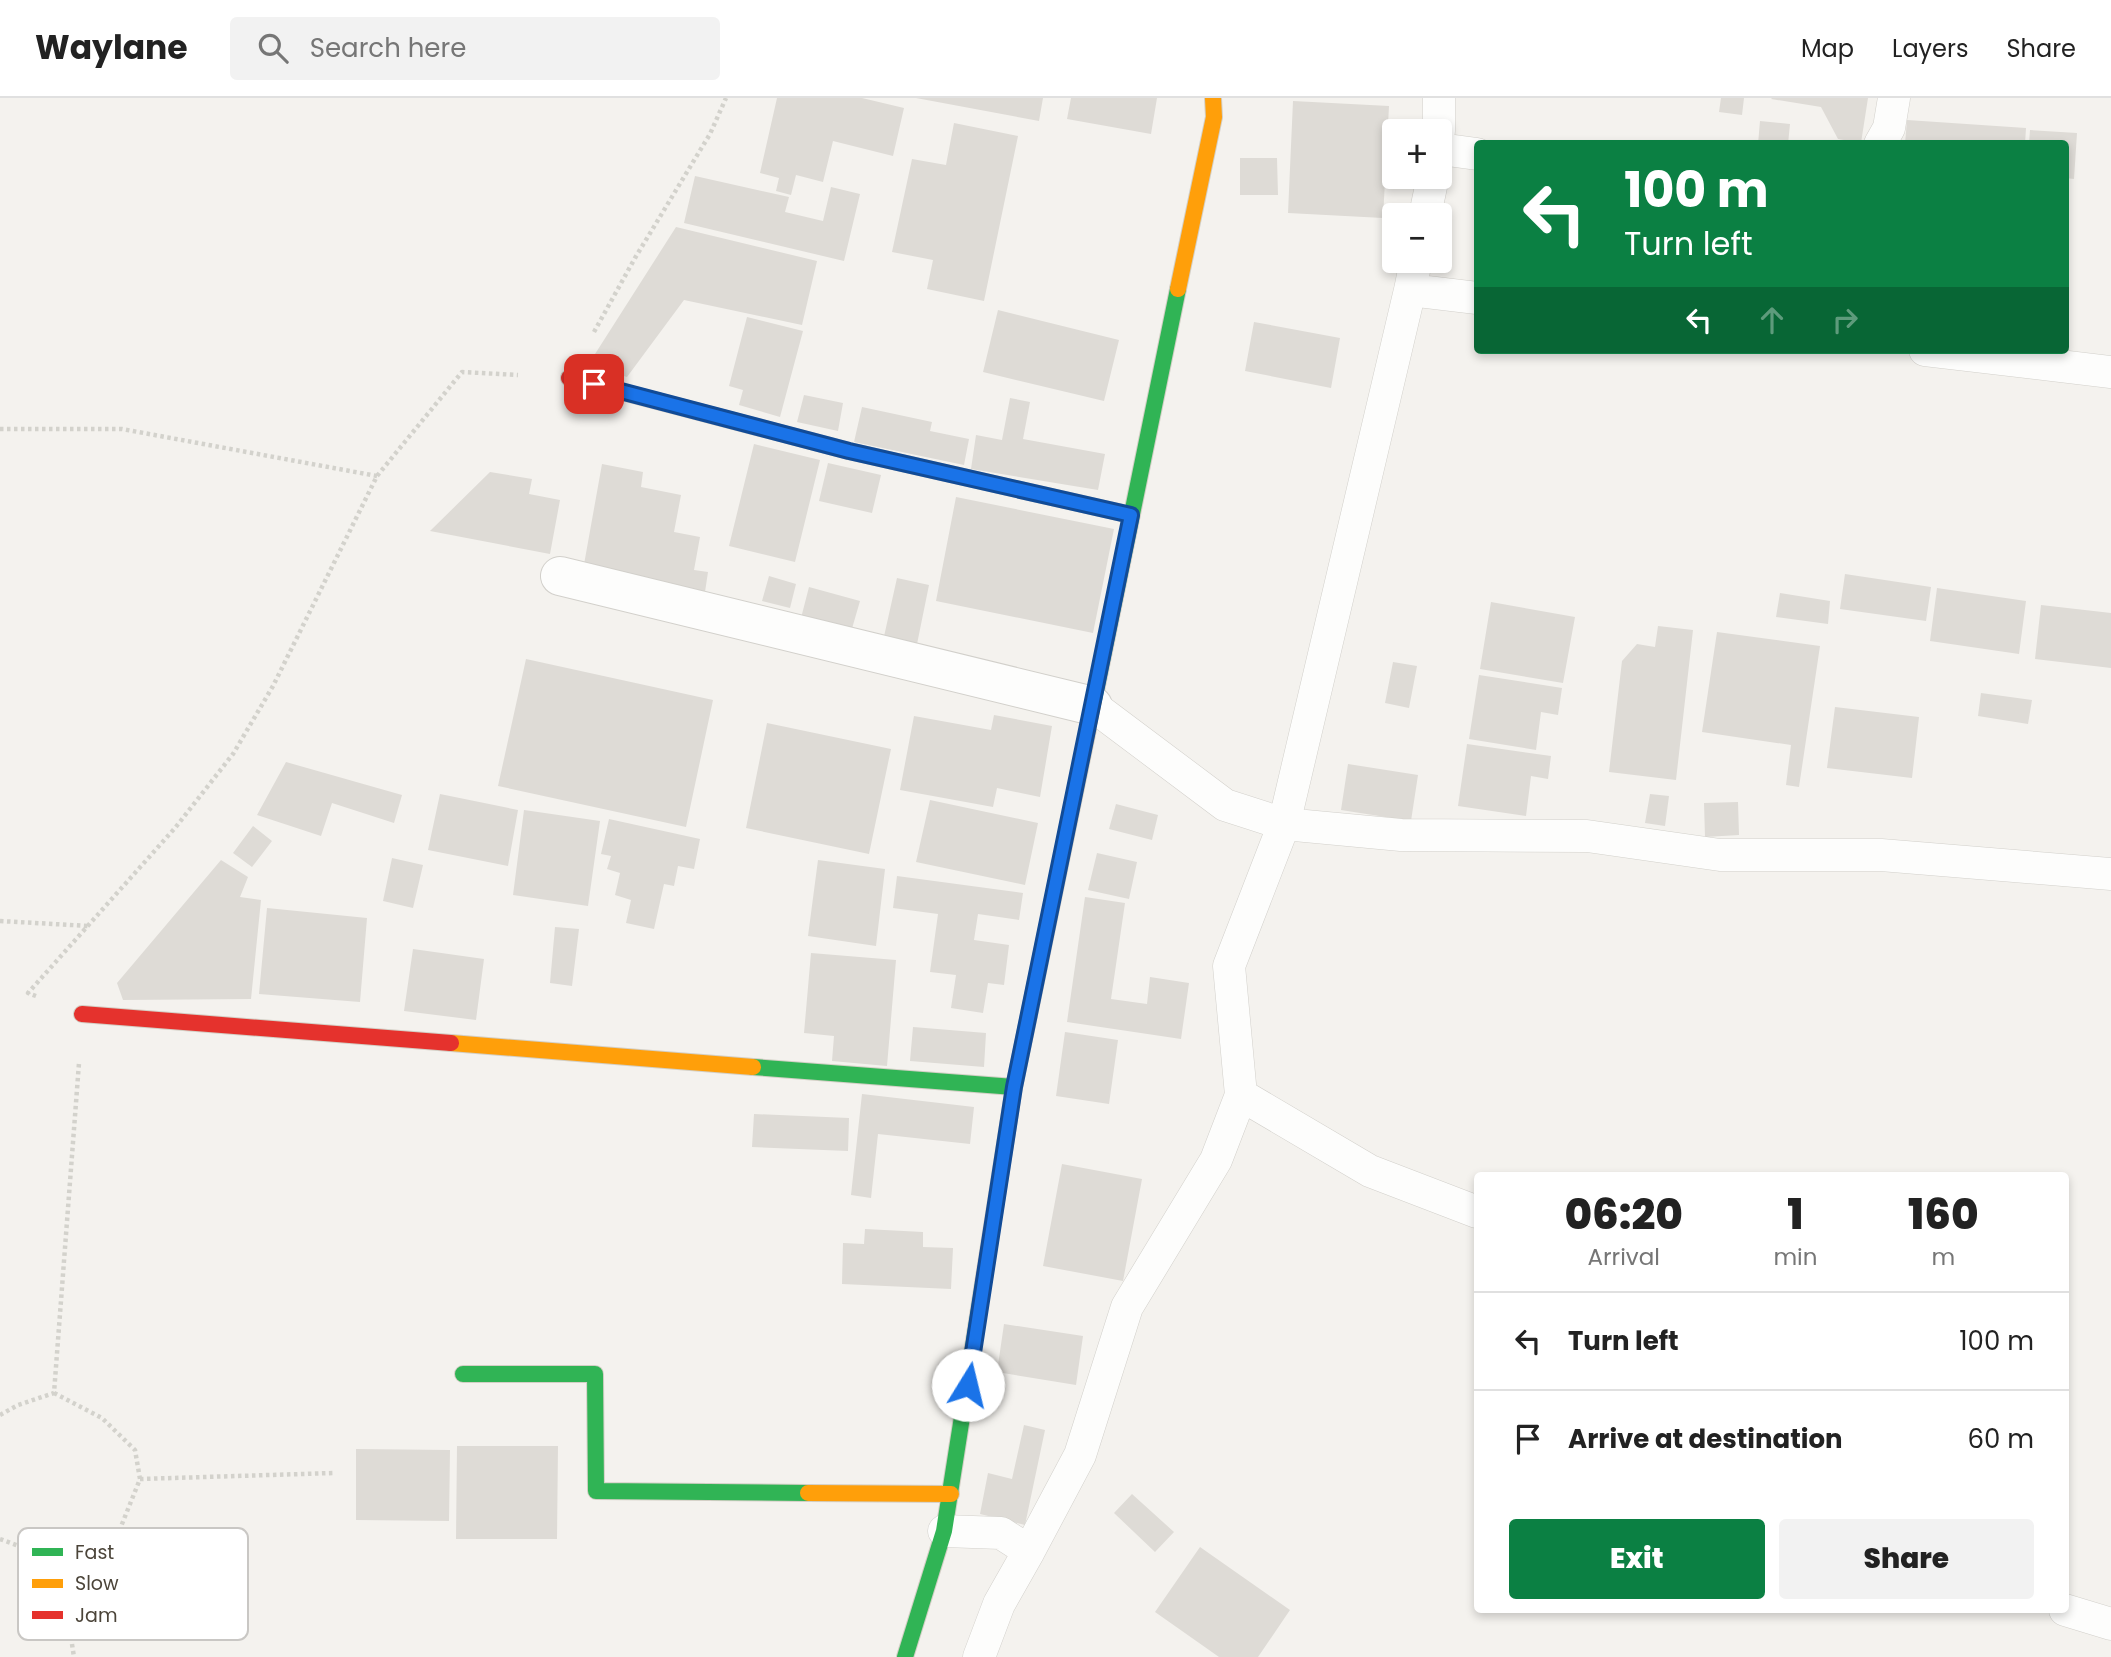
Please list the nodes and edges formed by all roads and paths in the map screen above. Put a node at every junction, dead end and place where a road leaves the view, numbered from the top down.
1 (726, 98) edge
2 (1213, 98) edge
3 (1439, 98) edge
4 (1894, 98) edge
5 (1438, 119) edge
6 (1882, 140) edge
7 (1452, 151) edge
8 (1474, 154) edge
9 (1413, 275) edge
10 (1474, 297) edge
11 (1960, 354) edge
12 (2111, 372) edge
13 (569, 378) junction
14 (0, 429) edge
15 (377, 476) junction
16 (1131, 515) junction
17 (559, 576) dead end
18 (1093, 706) junction
19 (1284, 824) junction
20 (2111, 874) edge
21 (0, 921) edge
22 (90, 926) junction
23 (82, 1014) junction
24 (1014, 1087) junction
25 (1241, 1096) junction
26 (1474, 1211) edge
27 (463, 1374) dead end
28 (54, 1393) junction
29 (0, 1415) edge
30 (334, 1473) dead end
31 (140, 1479) junction
32 (951, 1494) junction
33 (120, 1528) edge
34 (944, 1531) junction
35 (0, 1539) edge
36 (18, 1546) edge
37 (1029, 1551) junction
38 (2069, 1610) edge
39 (2111, 1624) edge
40 (905, 1657) edge
41 (979, 1657) edge

1 - 13 path
2 - 16 street
3 - 5 lane
4 - 6 lane
7 - 8 lane
9 - 10 lane
9 - 19 lane
11 - 12 lane
13 - 15 path
13 - 16 street
14 - 15 path
15 - 22 path
16 - 18 street
17 - 18 street
18 - 19 lane
18 - 24 street
19 - 20 lane
19 - 25 lane
21 - 22 path
22 - 23 path
23 - 24 street
23 - 28 path
24 - 32 street
25 - 26 lane
25 - 37 lane
27 - 32 street
28 - 29 path
28 - 31 path
30 - 31 path
31 - 33 path
32 - 34 street
34 - 37 lane
34 - 40 street
35 - 36 path
37 - 41 lane
38 - 39 lane

